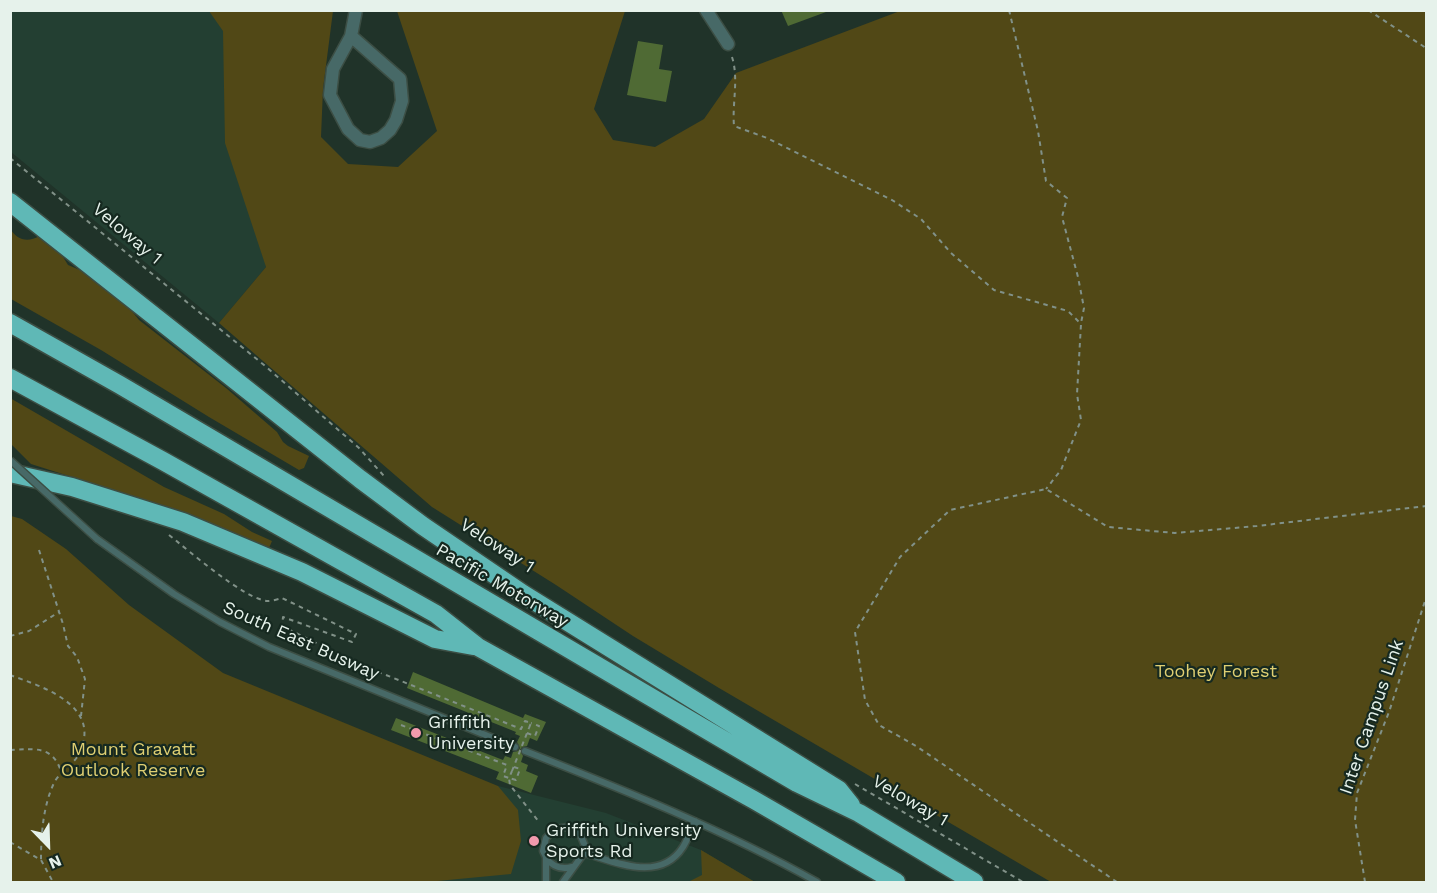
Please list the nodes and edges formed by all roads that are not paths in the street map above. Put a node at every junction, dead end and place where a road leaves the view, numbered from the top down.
1 (356, 10) edge
2 (706, 10) edge
3 (351, 36) junction
4 (728, 44) road end
5 (10, 202) edge
6 (10, 323) edge
7 (10, 378) edge
8 (10, 460) edge
9 (10, 473) edge
10 (478, 647) junction
11 (515, 747) dead end
12 (525, 751) dead end
13 (858, 813) junction
14 (695, 821) junction
15 (584, 853) junction
16 (546, 857) junction
17 (572, 867) junction
18 (546, 882) edge
19 (563, 882) edge
20 (817, 882) edge
21 (896, 882) edge
22 (974, 882) edge

1 - 3 street
2 - 4 street
3 - 3 street
5 - 13 highway
6 - 13 highway, Pacific Motorway
7 - 10 highway
8 - 11 lane, South East Busway, bridge
9 - 10 highway
10 - 21 highway
12 - 14 lane
13 - 22 highway, Pacific Motorway
14 - 15 lane
14 - 20 lane
15 - 16 lane
15 - 17 lane
16 - 17 lane
16 - 18 lane
17 - 19 lane

